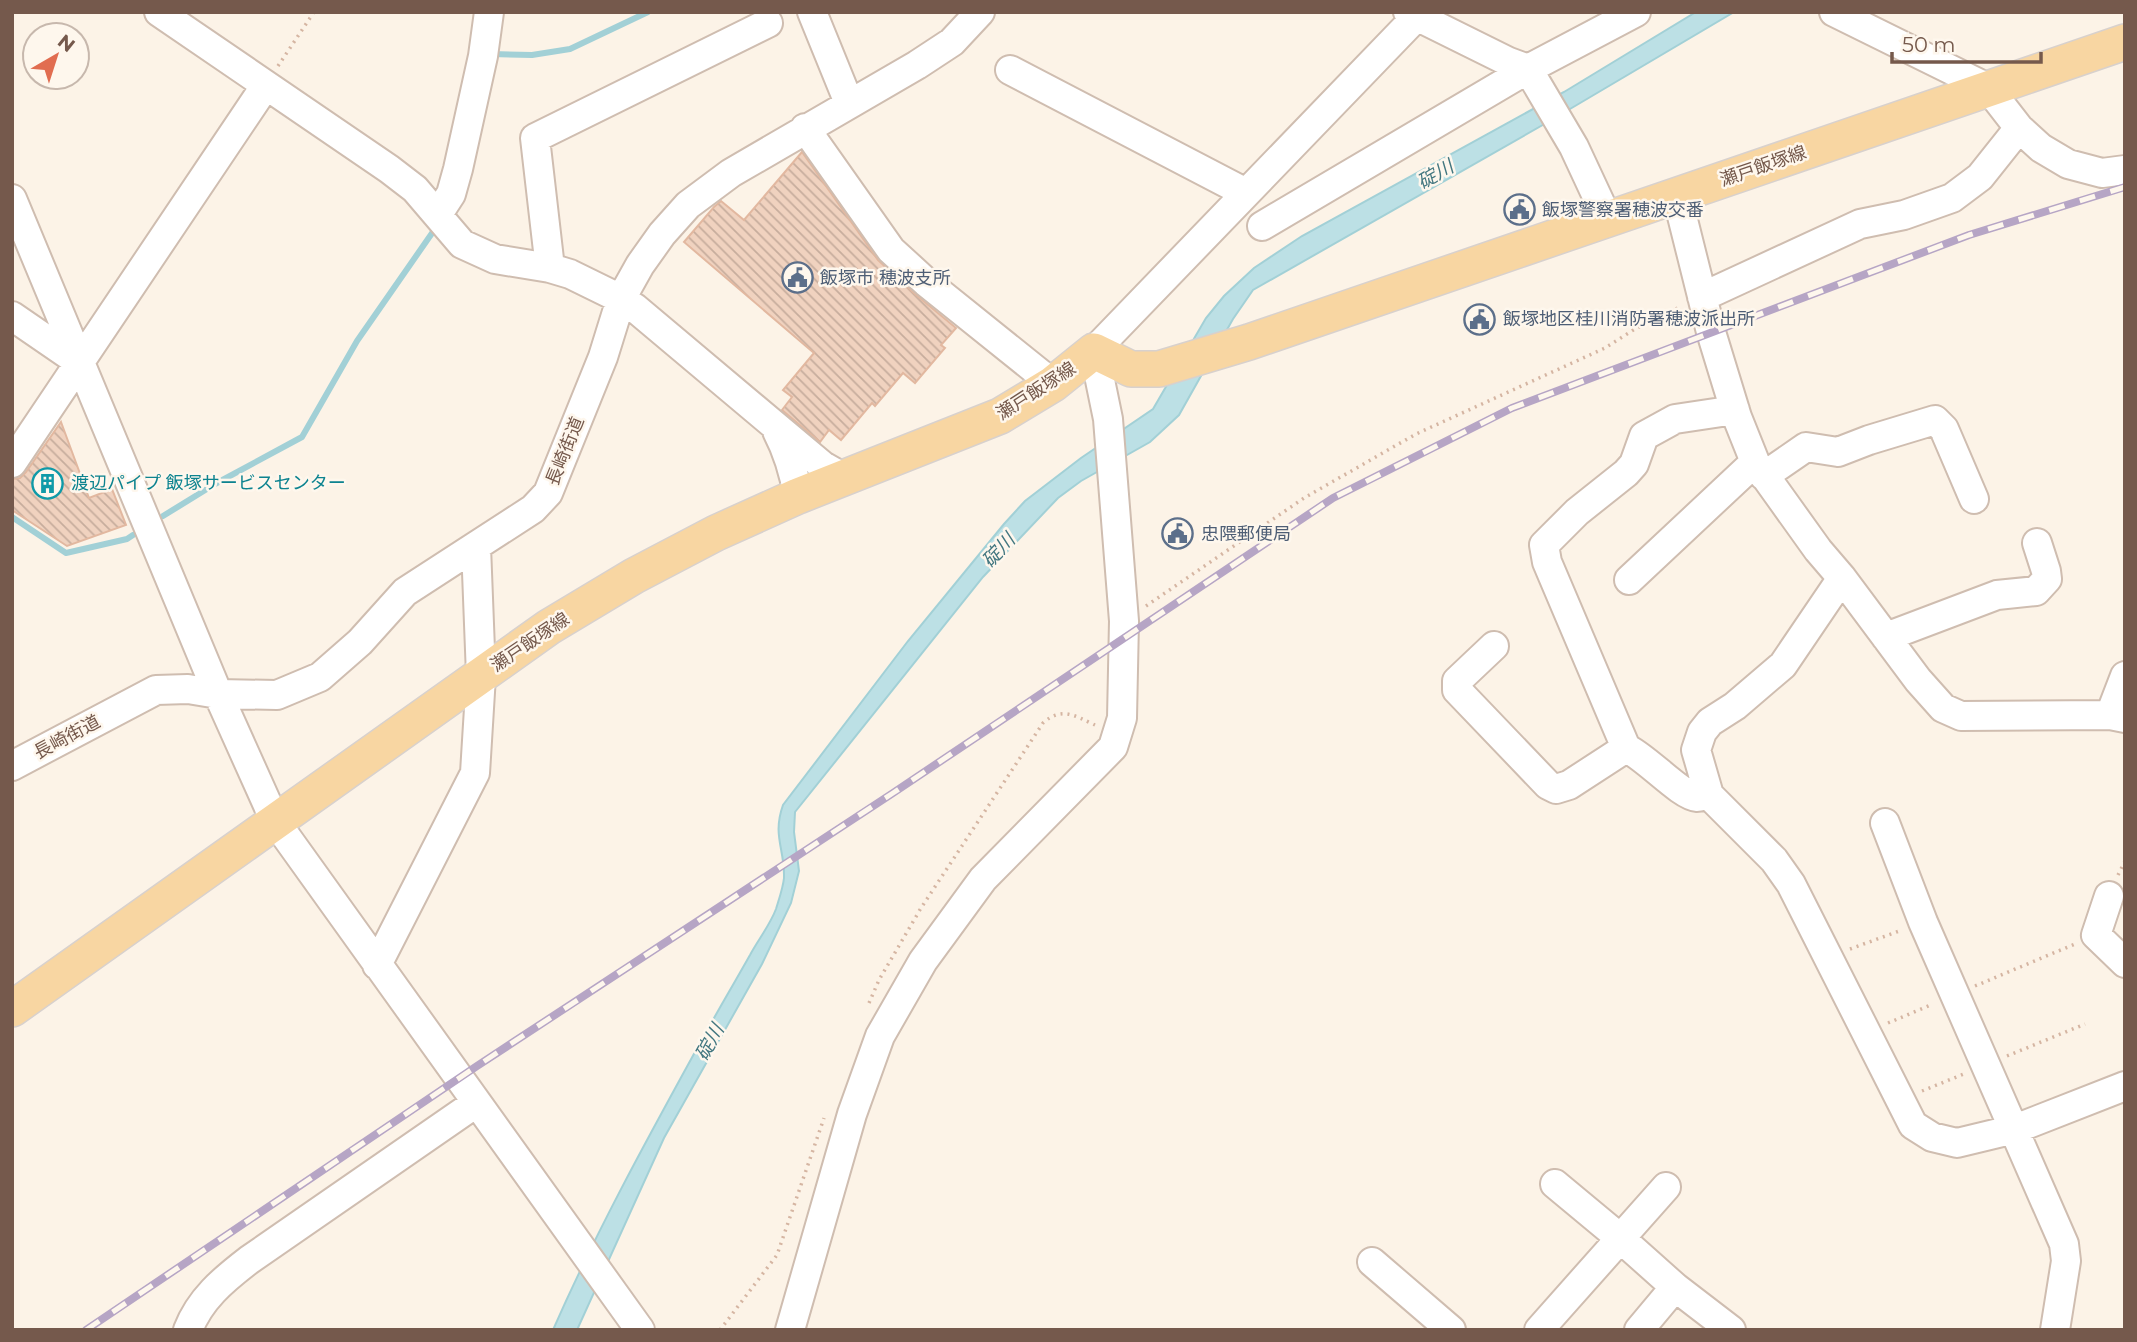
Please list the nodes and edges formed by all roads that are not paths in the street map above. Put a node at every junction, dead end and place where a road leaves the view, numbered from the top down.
1 (159, 12) edge
2 (489, 12) edge
3 (812, 12) edge
4 (980, 12) edge
5 (1636, 12) edge
6 (1834, 12) edge
7 (1415, 14) edge
8 (768, 23) dead end
9 (2125, 42) edge
10 (1010, 69) dead end
11 (1531, 71) junction
12 (266, 85) junction
13 (1988, 88) junction
14 (849, 103) junction
15 (805, 128) junction
16 (2019, 128) junction
17 (2125, 170) edge
18 (1246, 193) junction
19 (1677, 196) junction
20 (12, 200) edge
21 (438, 214) junction
22 (1608, 220) junction
23 (1262, 226) dead end
24 (550, 268) junction
25 (1702, 296) junction
26 (621, 299) junction
27 (12, 316) edge
28 (1094, 351) junction
29 (79, 362) junction
30 (1053, 384) junction
31 (1735, 410) junction
32 (774, 425) junction
33 (12, 463) edge
34 (1760, 469) junction
35 (849, 476) junction
36 (798, 496) junction
37 (1974, 499) dead end
38 (2037, 543) dead end
39 (476, 546) junction
40 (1842, 578) junction
41 (1629, 580) dead end
42 (1886, 637) junction
43 (1494, 646) dead end
44 (481, 676) junction
45 (2125, 676) edge
46 (218, 694) junction
47 (2118, 717) edge
48 (1626, 748) junction
49 (12, 766) edge
50 (1709, 795) junction
51 (275, 821) junction
52 (1885, 823) dead end
53 (2109, 896) dead end
54 (2125, 963) edge
55 (377, 965) junction
56 (12, 1009) edge
57 (2125, 1086) edge
58 (476, 1103) junction
59 (2015, 1129) junction
60 (1555, 1184) dead end
61 (1666, 1187) dead end
62 (1620, 1238) junction
63 (1372, 1262) dead end
64 (1675, 1286) junction
65 (626, 1323) edge
66 (188, 1330) edge
67 (790, 1330) edge
68 (1451, 1330) edge
69 (1539, 1330) edge
70 (1639, 1330) edge
71 (1731, 1330) edge
72 (2056, 1330) edge

1 - 12 street
2 - 21 street
3 - 14 street
4 - 14 street, 長崎街道
5 - 11 street
6 - 13 street
7 - 11 street
7 - 18 street
8 - 24 street
9 - 13 main road, 瀬戸飯塚線
10 - 18 street
11 - 22 street
11 - 23 street
12 - 21 street
12 - 29 street
13 - 16 street
13 - 19 main road, 瀬戸飯塚線
14 - 15 street, 長崎街道
15 - 26 street, 長崎街道
15 - 30 street
16 - 17 street
16 - 25 street
18 - 28 street
19 - 22 main road, 瀬戸飯塚線
19 - 25 street
20 - 29 street
21 - 24 street
22 - 28 main road, 瀬戸飯塚線
24 - 26 street
25 - 31 street
26 - 32 street
26 - 39 street, 長崎街道
27 - 29 street
28 - 30 main road, 瀬戸飯塚線
28 - 67 street
29 - 33 street
29 - 46 street
30 - 35 main road, 瀬戸飯塚線
31 - 34 street
31 - 48 street
32 - 35 street
32 - 36 street
34 - 37 street
34 - 40 street
34 - 41 street
35 - 36 main road, 瀬戸飯塚線
36 - 44 main road, 瀬戸飯塚線
38 - 42 street
39 - 44 street
39 - 46 street, 長崎街道
40 - 42 street
40 - 50 street
42 - 47 street
43 - 48 street
44 - 51 main road, 瀬戸飯塚線
44 - 55 street
45 - 47 street
46 - 49 street, 長崎街道
46 - 51 street
48 - 50 street
50 - 59 street
51 - 55 street
51 - 56 main road, 瀬戸飯塚線
52 - 59 street
53 - 54 street
55 - 58 street
57 - 59 street
58 - 65 street
58 - 66 street
59 - 72 street
60 - 62 street
61 - 62 street
62 - 64 street
62 - 69 street
63 - 68 street
64 - 70 street
64 - 71 street

